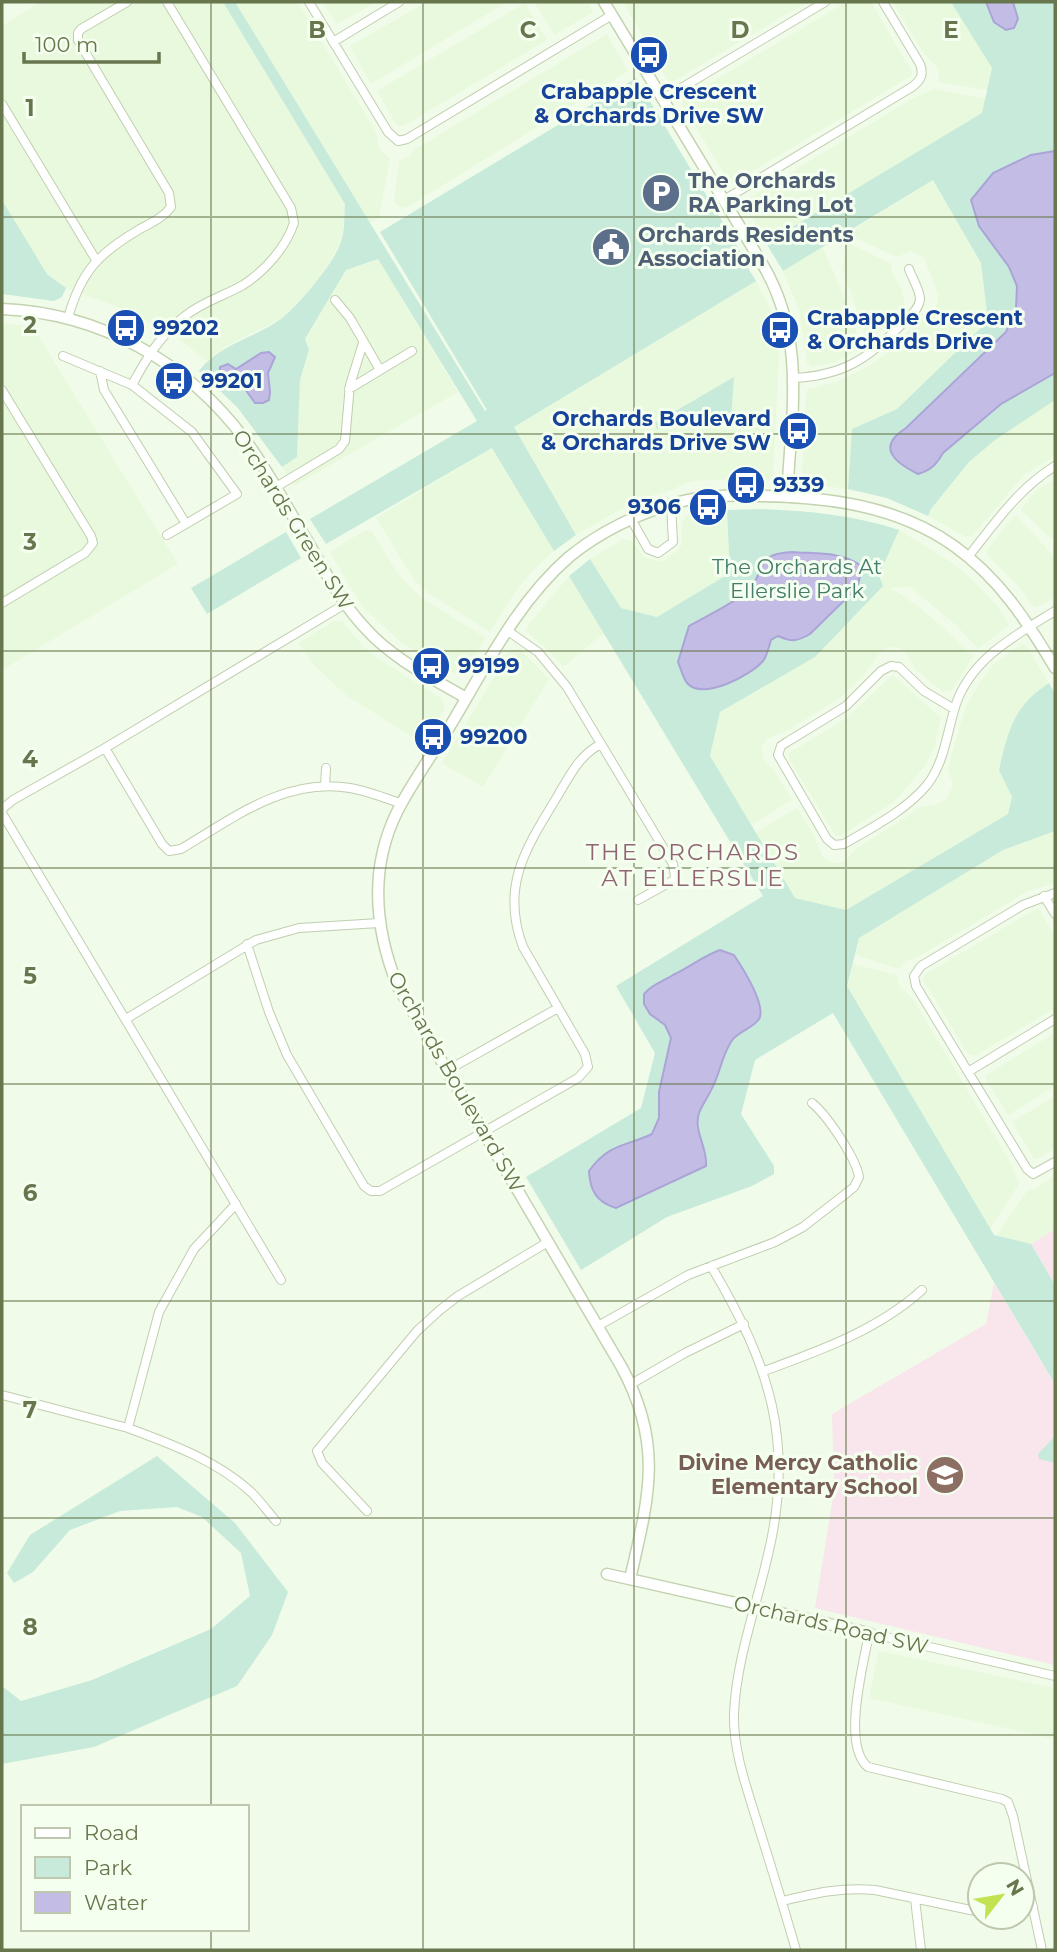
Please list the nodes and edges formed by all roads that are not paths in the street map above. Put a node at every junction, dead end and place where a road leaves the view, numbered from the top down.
1 (127, 2) edge
2 (167, 2) edge
3 (309, 2) edge
4 (399, 2) edge
5 (604, 2) edge
6 (825, 2) edge
7 (883, 2) edge
8 (612, 15) junction
9 (333, 41) junction
10 (663, 99) junction
11 (2, 104) edge
12 (724, 200) junction
13 (96, 260) junction
14 (909, 269) dead end
15 (335, 300) dead end
16 (2, 309) edge
17 (68, 318) junction
18 (363, 343) junction
19 (412, 351) dead end
20 (151, 353) junction
21 (63, 356) dead end
22 (380, 370) junction
23 (100, 372) junction
24 (793, 378) junction
25 (132, 385) junction
26 (349, 389) junction
27 (2, 390) edge
28 (1055, 467) edge
29 (276, 487) junction
30 (787, 497) junction
31 (671, 505) junction
32 (631, 519) junction
33 (186, 524) junction
34 (167, 535) dead end
35 (968, 557) junction
36 (2, 603) edge
37 (345, 604) junction
38 (1055, 611) edge
39 (1030, 626) junction
40 (508, 631) junction
41 (1055, 667) edge
42 (466, 698) junction
43 (954, 709) junction
44 (601, 744) junction
45 (105, 748) junction
46 (326, 768) dead end
47 (325, 786) junction
48 (402, 804) junction
49 (2, 811) edge
50 (1055, 893) edge
51 (1044, 896) junction
52 (638, 900) dead end
53 (1055, 914) edge
54 (379, 923) junction
55 (247, 944) junction
56 (558, 1009) junction
57 (126, 1019) junction
58 (1055, 1019) edge
59 (448, 1070) junction
60 (968, 1072) junction
61 (812, 1103) dead end
62 (483, 1130) junction
63 (1055, 1162) edge
64 (236, 1204) junction
65 (548, 1242) junction
66 (710, 1266) junction
67 (281, 1280) dead end
68 (922, 1290) dead end
69 (744, 1324) junction
70 (598, 1326) junction
71 (764, 1371) junction
72 (631, 1384) junction
73 (2, 1395) edge
74 (128, 1428) junction
75 (368, 1511) dead end
76 (276, 1521) dead end
77 (607, 1574) dead end
78 (630, 1579) junction
79 (754, 1606) junction
80 (869, 1633) junction
81 (1055, 1676) edge
82 (1023, 1861) edge
83 (915, 1899) junction
84 (782, 1901) junction
85 (966, 1909) edge
86 (1036, 1921) edge
87 (796, 1950) edge
88 (921, 1950) edge
89 (1042, 1950) edge

1 - 13 street
2 - 20 street
3 - 9 street
4 - 9 street
5 - 8 street
6 - 10 street
7 - 12 street
8 - 9 street
8 - 10 street
10 - 12 street
11 - 13 street
12 - 24 street
13 - 17 street
14 - 24 street
15 - 18 street
16 - 17 street, Orchards Green SW
17 - 20 street, Orchards Green SW
18 - 22 street
18 - 26 street
19 - 22 street
20 - 25 street
20 - 29 street, Orchards Green SW
21 - 23 street
22 - 26 street
23 - 25 street
23 - 33 street
24 - 30 street
25 - 33 street
26 - 29 street
27 - 36 street
28 - 35 street
29 - 37 street, Orchards Green SW
30 - 31 street, Orchards Boulevard SW
30 - 35 street, Orchards Boulevard SW
31 - 32 street, Orchards Boulevard SW
31 - 32 street
32 - 40 street, Orchards Boulevard SW
33 - 34 street
35 - 39 street, Orchards Boulevard SW
37 - 42 street, Orchards Green SW
37 - 45 street
38 - 39 street
39 - 41 street, Orchards Boulevard SW
39 - 43 street
40 - 42 street, Orchards Boulevard SW
40 - 44 street
42 - 48 street, Orchards Boulevard SW
43 - 43 street
44 - 52 street
44 - 56 street
45 - 47 street
45 - 49 street
46 - 47 street
47 - 48 street
48 - 54 street, Orchards Boulevard SW
49 - 57 street
50 - 51 street
51 - 53 street
51 - 60 street
54 - 55 street
54 - 59 street, Orchards Boulevard SW
55 - 57 street
55 - 62 street
56 - 59 street
56 - 62 street
57 - 64 street
58 - 60 street
59 - 62 street, Orchards Boulevard SW
60 - 63 street
61 - 66 street
62 - 65 street, Orchards Boulevard SW
64 - 67 street
64 - 74 street
65 - 70 street, Orchards Boulevard SW
65 - 75 street
66 - 69 street
66 - 70 street
68 - 71 street
69 - 71 street
69 - 72 street
70 - 72 street, Orchards Boulevard SW
71 - 79 street
72 - 78 street, Orchards Boulevard SW
73 - 74 street
74 - 76 street
77 - 78 street, Orchards Road SW
78 - 79 street, Orchards Road SW
79 - 80 street, Orchards Road SW
79 - 84 street
80 - 81 street, Orchards Road SW
80 - 82 street
83 - 84 street
83 - 85 street
83 - 88 street
84 - 87 street
86 - 89 street

